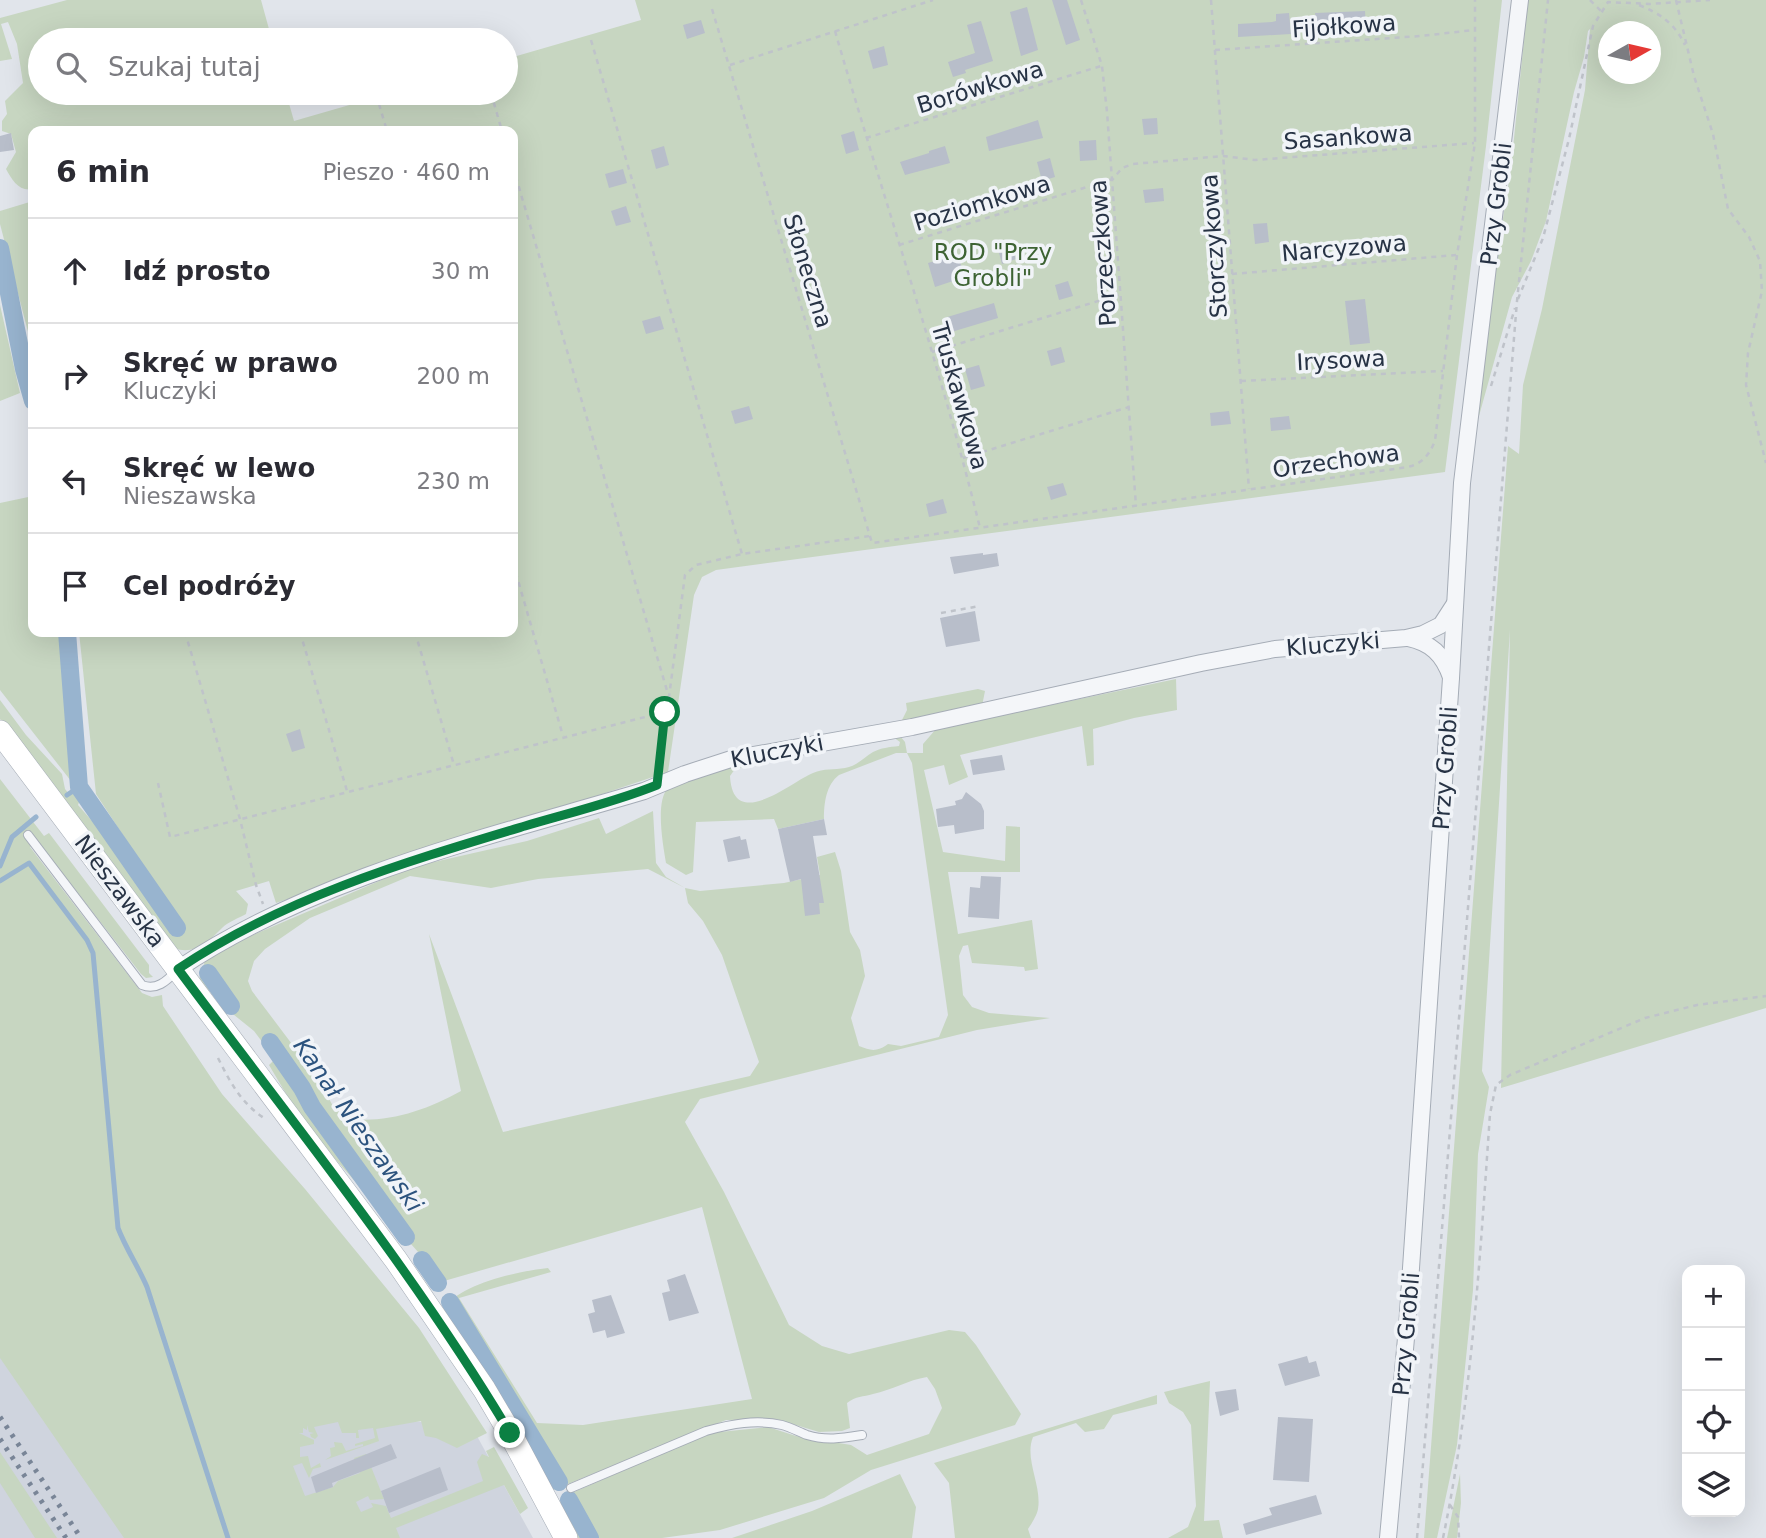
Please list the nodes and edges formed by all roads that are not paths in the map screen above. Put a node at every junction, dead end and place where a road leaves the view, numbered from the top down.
1 (1520, 0) edge
2 (1455, 604) junction
3 (1406, 638) junction
4 (1451, 678) junction
5 (0, 732) edge
6 (28, 835) dead end
7 (178, 969) junction
8 (862, 1435) dead end
9 (571, 1488) dead end
10 (566, 1538) edge
11 (1388, 1538) edge

1 - 2 street, Przy Grobli
2 - 3 street, Kluczyki
2 - 4 street, Przy Grobli
3 - 4 street, Kluczyki
3 - 7 street, Kluczyki
4 - 11 street, Przy Grobli
5 - 7 main road, Nieszawska
6 - 7 lane
7 - 10 main road, Nieszawska
8 - 9 lane

